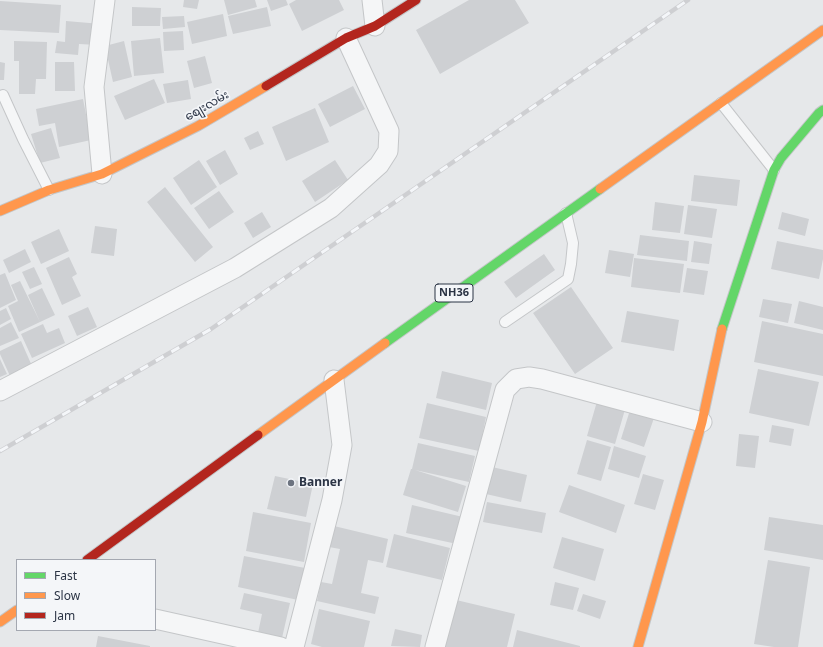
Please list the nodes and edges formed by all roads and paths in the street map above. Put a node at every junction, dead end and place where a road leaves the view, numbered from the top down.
1 (105, 0) edge
2 (372, 0) edge
3 (416, 0) edge
4 (375, 26) junction
5 (823, 30) edge
6 (346, 38) junction
7 (3, 95) dead end
8 (721, 103) junction
9 (823, 110) edge
10 (774, 170) junction
11 (102, 174) junction
12 (49, 190) junction
13 (0, 211) edge
14 (566, 213) junction
15 (505, 322) dead end
16 (334, 380) junction
17 (0, 391) edge
18 (702, 422) junction
19 (88, 559) edge
20 (16, 611) edge
21 (156, 619) edge
22 (0, 622) edge
23 (281, 647) edge
24 (294, 647) edge
25 (435, 647) edge
26 (638, 647) edge

1 - 11 street
2 - 4 street
3 - 4 main road, စျေးလမ်း
4 - 6 main road, စျေးလမ်း
5 - 8 main road, NH36
6 - 11 main road, စျေးလမ်း
6 - 17 street
7 - 12 lane
8 - 10 lane
8 - 14 main road, NH36
9 - 10 main road
10 - 18 main road
11 - 12 main road, စျေးလမ်း
12 - 13 main road, စျေးလမ်း
14 - 15 lane
14 - 16 main road, NH36
16 - 19 main road, NH36
16 - 24 street
18 - 25 street
18 - 26 main road
20 - 22 main road
21 - 23 street

